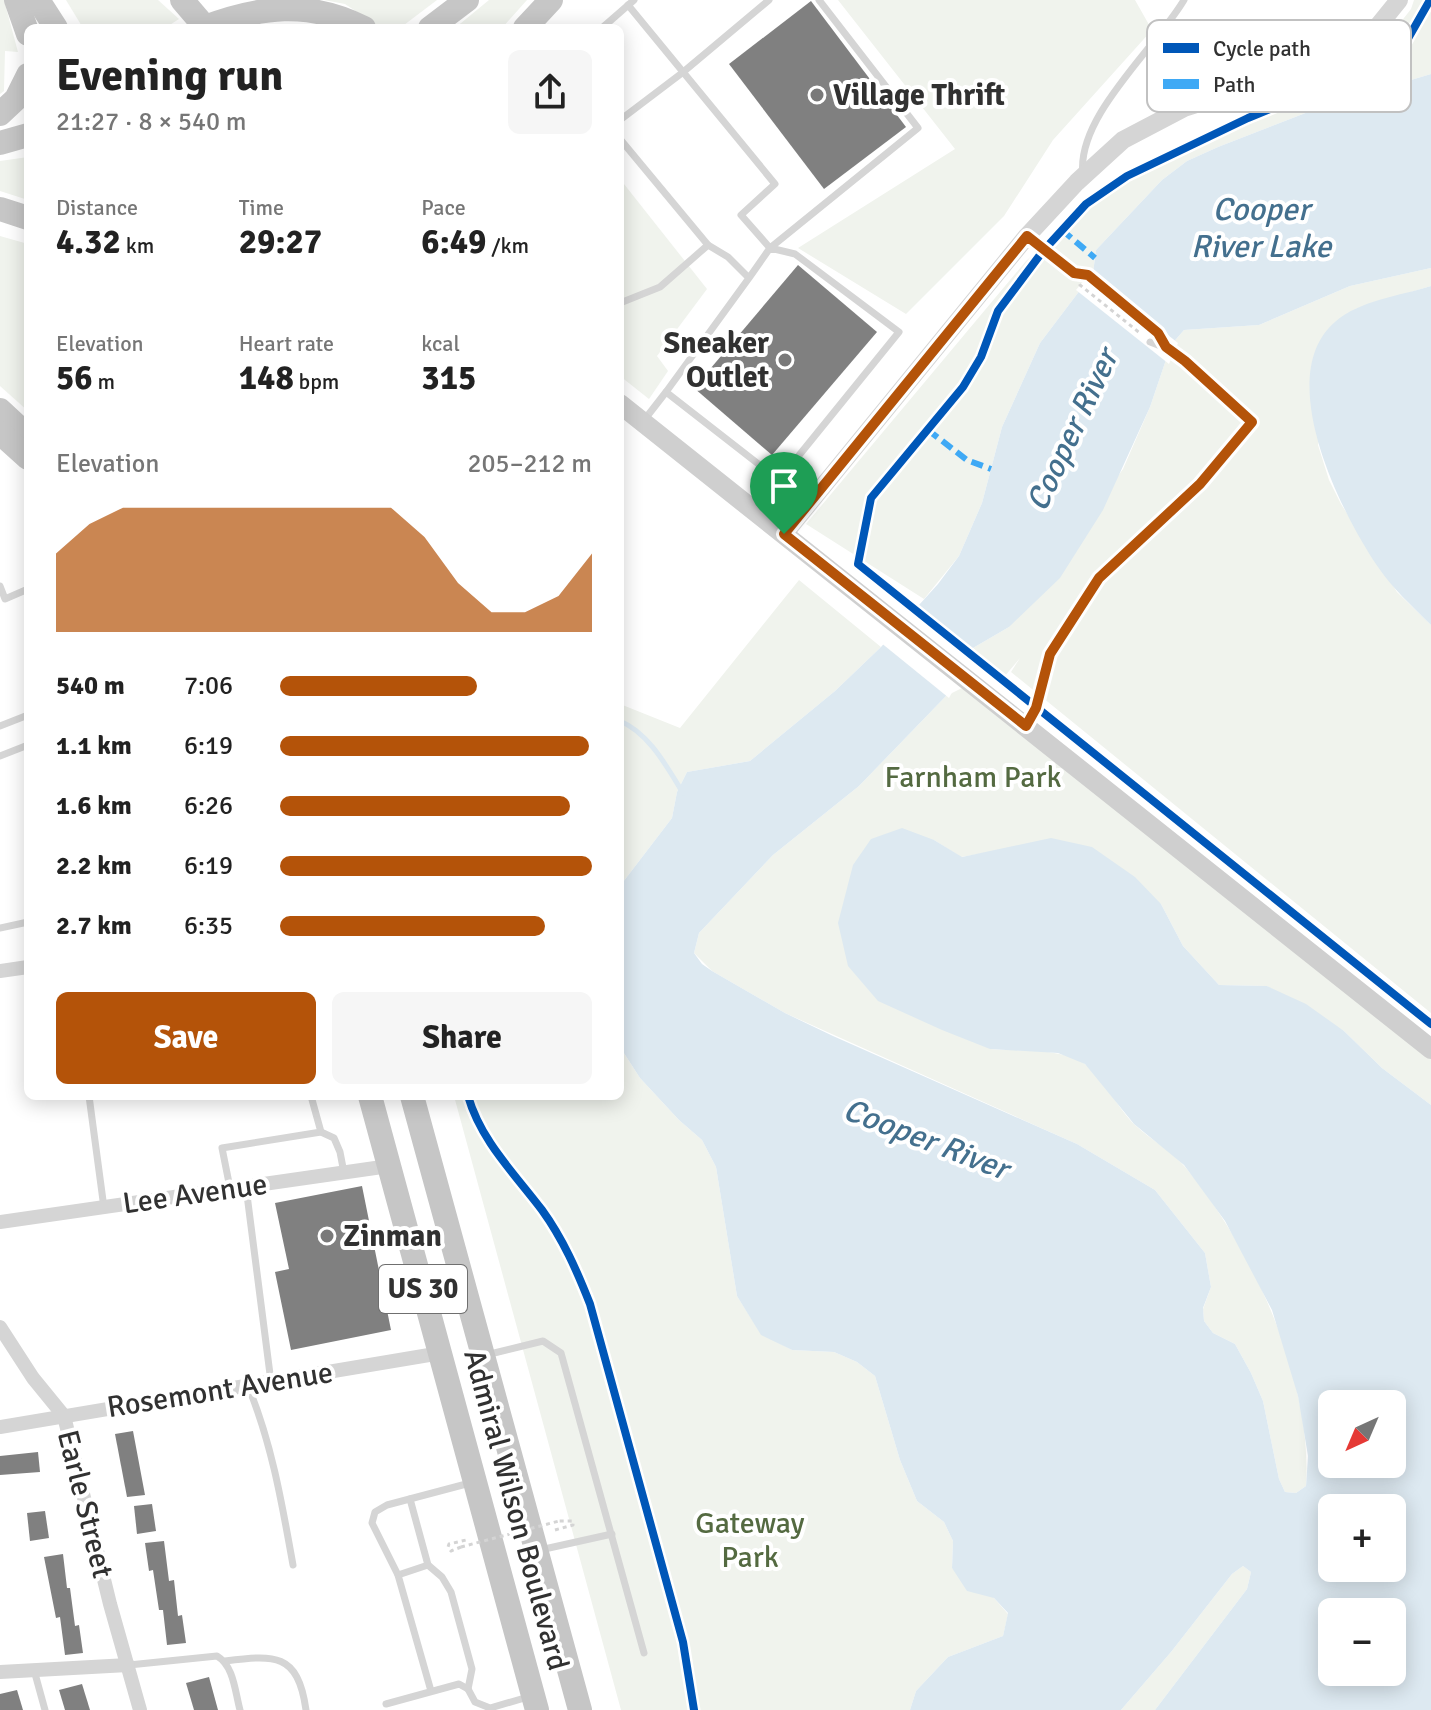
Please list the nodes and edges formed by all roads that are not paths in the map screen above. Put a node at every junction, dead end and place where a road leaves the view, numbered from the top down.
1 (16, 0) edge
2 (38, 0) edge
3 (182, 0) edge
4 (230, 0) edge
5 (467, 0) edge
6 (551, 0) edge
7 (769, 0) edge
8 (819, 0) edge
9 (1184, 0) edge
10 (1399, 0) edge
11 (631, 3) edge
12 (1171, 20) edge
13 (1383, 20) edge
14 (24, 24) edge
15 (53, 24) edge
16 (200, 24) edge
17 (201, 24) edge
18 (214, 24) edge
19 (356, 24) edge
20 (435, 24) edge
21 (529, 24) edge
22 (607, 24) edge
23 (1147, 52) edge
24 (682, 73) junction
25 (24, 83) edge
26 (1176, 112) edge
27 (0, 114) edge
28 (624, 117) edge
29 (24, 136) edge
30 (0, 143) edge
31 (624, 144) edge
32 (1083, 176) junction
33 (0, 209) edge
34 (24, 217) edge
35 (708, 245) junction
36 (770, 248) junction
37 (749, 278) junction
38 (624, 301) edge
39 (1158, 333) road end
40 (1150, 342) road end
41 (1166, 347) junction
42 (666, 392) junction
43 (624, 407) edge
44 (0, 410) edge
45 (643, 422) junction
46 (24, 432) edge
47 (0, 433) edge
48 (24, 454) edge
49 (779, 480) junction
50 (754, 510) junction
51 (784, 534) junction
52 (0, 586) edge
53 (24, 591) edge
54 (24, 717) edge
55 (0, 726) edge
56 (1026, 726) junction
57 (24, 747) edge
58 (0, 756) edge
59 (24, 923) edge
60 (0, 928) edge
61 (24, 968) edge
62 (0, 971) edge
63 (1431, 1049) edge
64 (90, 1100) edge
65 (312, 1100) edge
66 (371, 1100) edge
67 (413, 1100) edge
68 (321, 1132) junction
69 (389, 1166) junction
70 (344, 1173) junction
71 (238, 1188) junction
72 (104, 1208) junction
73 (0, 1222) edge
74 (0, 1327) edge
75 (441, 1353) junction
76 (483, 1356) junction
77 (271, 1382) junction
78 (248, 1386) junction
79 (64, 1416) junction
80 (0, 1427) edge
81 (476, 1482) junction
82 (410, 1499) junction
83 (612, 1534) junction
84 (536, 1550) junction
85 (293, 1565) dead end
86 (428, 1565) junction
87 (398, 1575) junction
88 (644, 1653) dead end
89 (225, 1661) junction
90 (128, 1665) junction
91 (34, 1670) junction
92 (0, 1672) edge
93 (468, 1689) junction
94 (431, 1691) junction
95 (536, 1703) edge
96 (386, 1704) dead end
97 (45, 1710) edge
98 (140, 1710) edge
99 (240, 1710) edge
100 (306, 1710) edge
101 (580, 1710) edge

1 - 14 highway
2 - 15 highway
3 - 17 highway, bridge
4 - 16 highway
5 - 20 highway
6 - 21 highway
7 - 24 lane
8 - 36 lane
9 - 12 lane
10 - 13 street
11 - 22 lane
11 - 24 lane
18 - 19 highway
23 - 32 lane
24 - 28 lane
24 - 36 lane
25 - 27 highway
26 - 32 street
29 - 30 highway
31 - 35 lane
32 - 51 street
33 - 34 highway
35 - 37 lane
35 - 38 lane
36 - 37 lane
36 - 49 lane
37 - 42 lane
39 - 41 lane
40 - 41 lane
41 - 56 lane
42 - 45 lane
42 - 49 lane
43 - 45 main road
44 - 46 highway
45 - 50 main road
47 - 48 highway
49 - 50 lane
50 - 51 main road
51 - 56 main road
52 - 53 lane
54 - 55 lane
56 - 63 main road
57 - 58 lane
59 - 60 lane
61 - 62 street
64 - 72 lane
65 - 68 lane
66 - 69 highway, Admiral Wilson Boulevard / US 30
67 - 76 highway, Admiral Wilson Boulevard / US 30
68 - 70 lane
68 - 71 lane
69 - 70 street, Lee Avenue
69 - 75 highway, Admiral Wilson Boulevard / US 30
70 - 71 street, Lee Avenue
71 - 72 street, Lee Avenue
71 - 77 lane
72 - 73 street, Lee Avenue
74 - 79 street, Earle Street
75 - 77 street, Rosemont Avenue
75 - 81 highway, Admiral Wilson Boulevard / US 30
76 - 83 lane
76 - 84 highway, Admiral Wilson Boulevard / US 30
77 - 78 street, Rosemont Avenue
78 - 79 street, Rosemont Avenue
78 - 85 lane
79 - 80 street, Rosemont Avenue
79 - 90 street, Earle Street
81 - 82 lane
81 - 95 highway, Admiral Wilson Boulevard / US 30
82 - 86 lane
82 - 87 lane
83 - 84 lane
83 - 88 lane
84 - 101 highway, Admiral Wilson Boulevard / US 30
86 - 87 lane
86 - 93 lane
87 - 94 lane
89 - 90 lane
89 - 99 lane
89 - 100 lane
90 - 91 street
90 - 98 street, Earle Street
91 - 92 street
91 - 97 lane
93 - 94 lane
93 - 95 lane
94 - 96 lane

